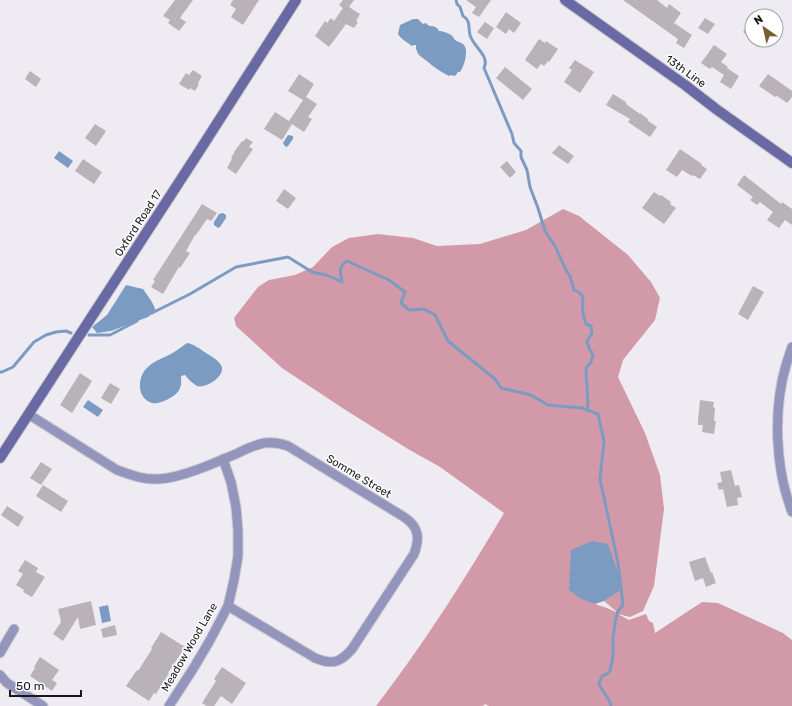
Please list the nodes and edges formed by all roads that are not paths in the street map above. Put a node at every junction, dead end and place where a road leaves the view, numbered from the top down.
1 (296, 0) edge
2 (565, 0) edge
3 (792, 163) edge
4 (792, 347) edge
5 (28, 414) junction
6 (0, 458) edge
7 (223, 459) junction
8 (792, 512) edge
9 (228, 606) junction
10 (14, 629) dead end
11 (0, 652) edge
12 (0, 675) edge
13 (43, 706) edge
14 (169, 706) edge

1 - 5 main road, Oxford Road 17
2 - 3 main road, 13th Line
4 - 8 street
5 - 6 main road, Oxford Road 17
5 - 7 street, Somme Street
7 - 9 street, Meadow Wood Lane
7 - 9 street, Somme Street
9 - 14 street, Meadow Wood Lane
10 - 11 street
12 - 13 street

